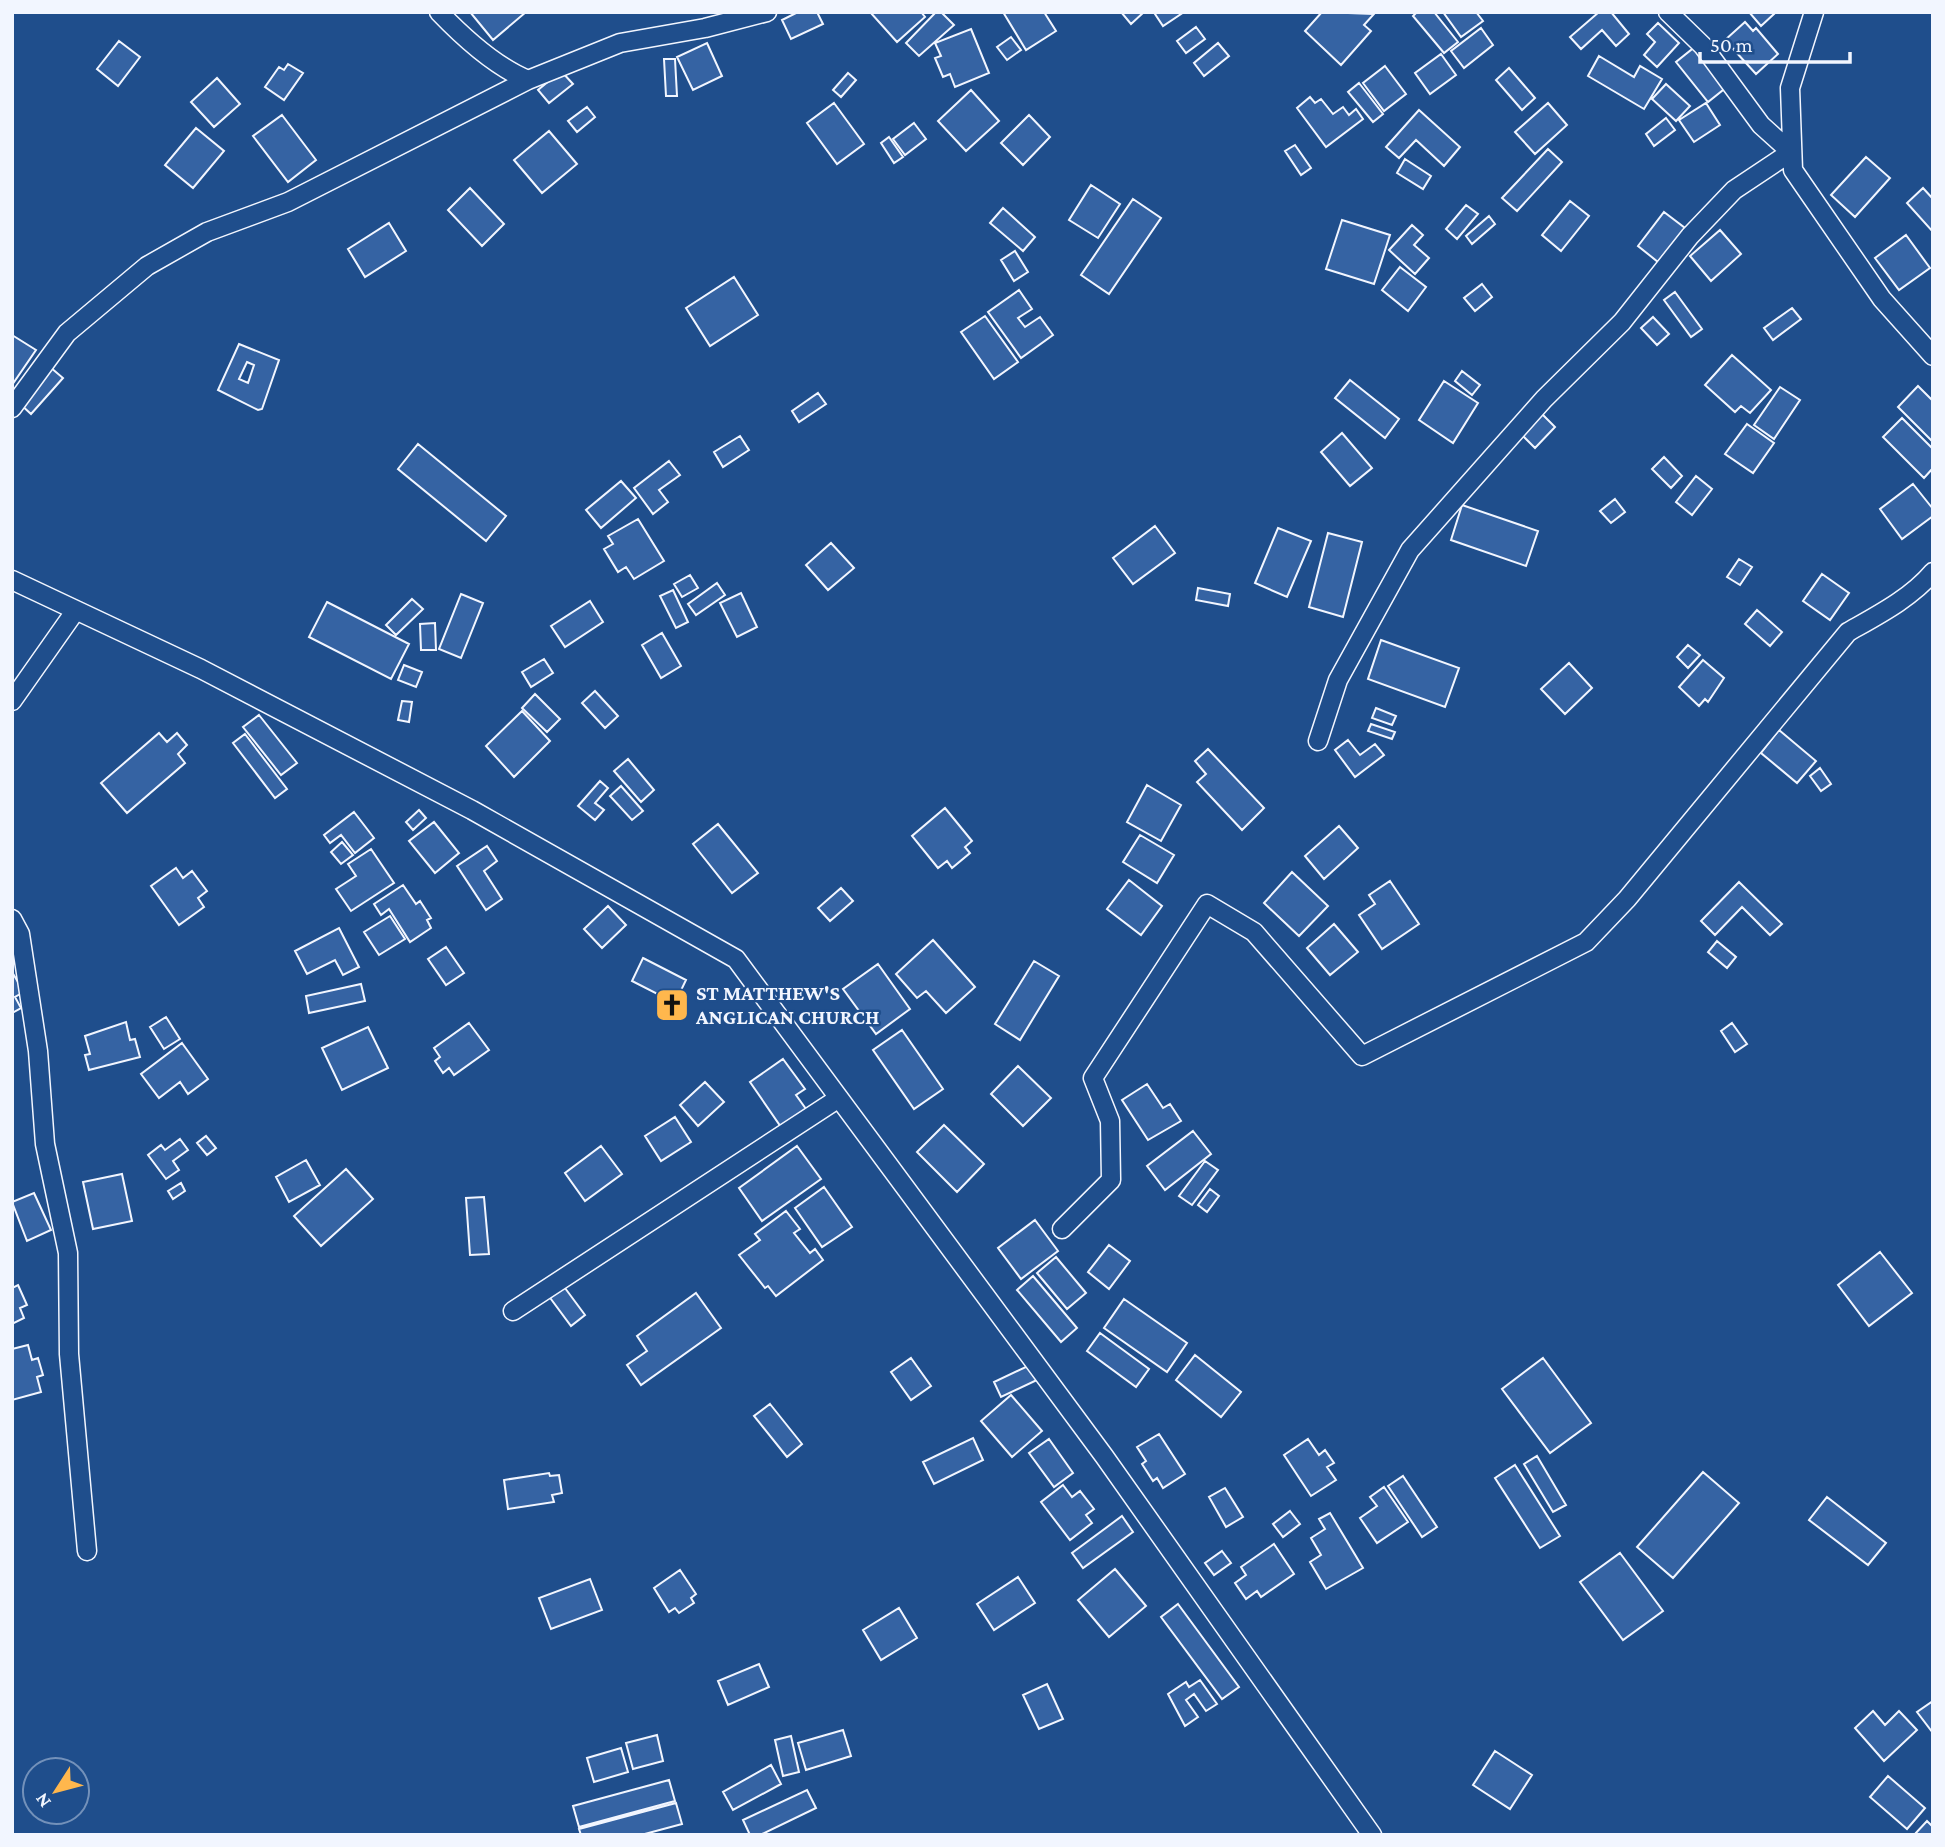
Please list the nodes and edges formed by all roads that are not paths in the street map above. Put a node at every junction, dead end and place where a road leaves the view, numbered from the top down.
1 (439, 12) edge
2 (767, 12) edge
3 (1668, 12) edge
4 (1814, 12) edge
5 (528, 80) junction
6 (1791, 152) junction
7 (1933, 356) edge
8 (12, 408) edge
9 (12, 580) edge
10 (1930, 584) edge
11 (76, 610) junction
12 (12, 701) edge
13 (1318, 741) dead end
14 (12, 919) edge
15 (839, 1098) junction
16 (1062, 1229) dead end
17 (513, 1311) dead end
18 (87, 1551) dead end
19 (1372, 1835) edge

1 - 5 street
2 - 5 street
3 - 6 street
4 - 6 street
5 - 8 street
6 - 7 street
6 - 13 street
9 - 11 street
10 - 16 street
11 - 12 street
11 - 15 street
14 - 18 street
15 - 17 street
15 - 19 street

